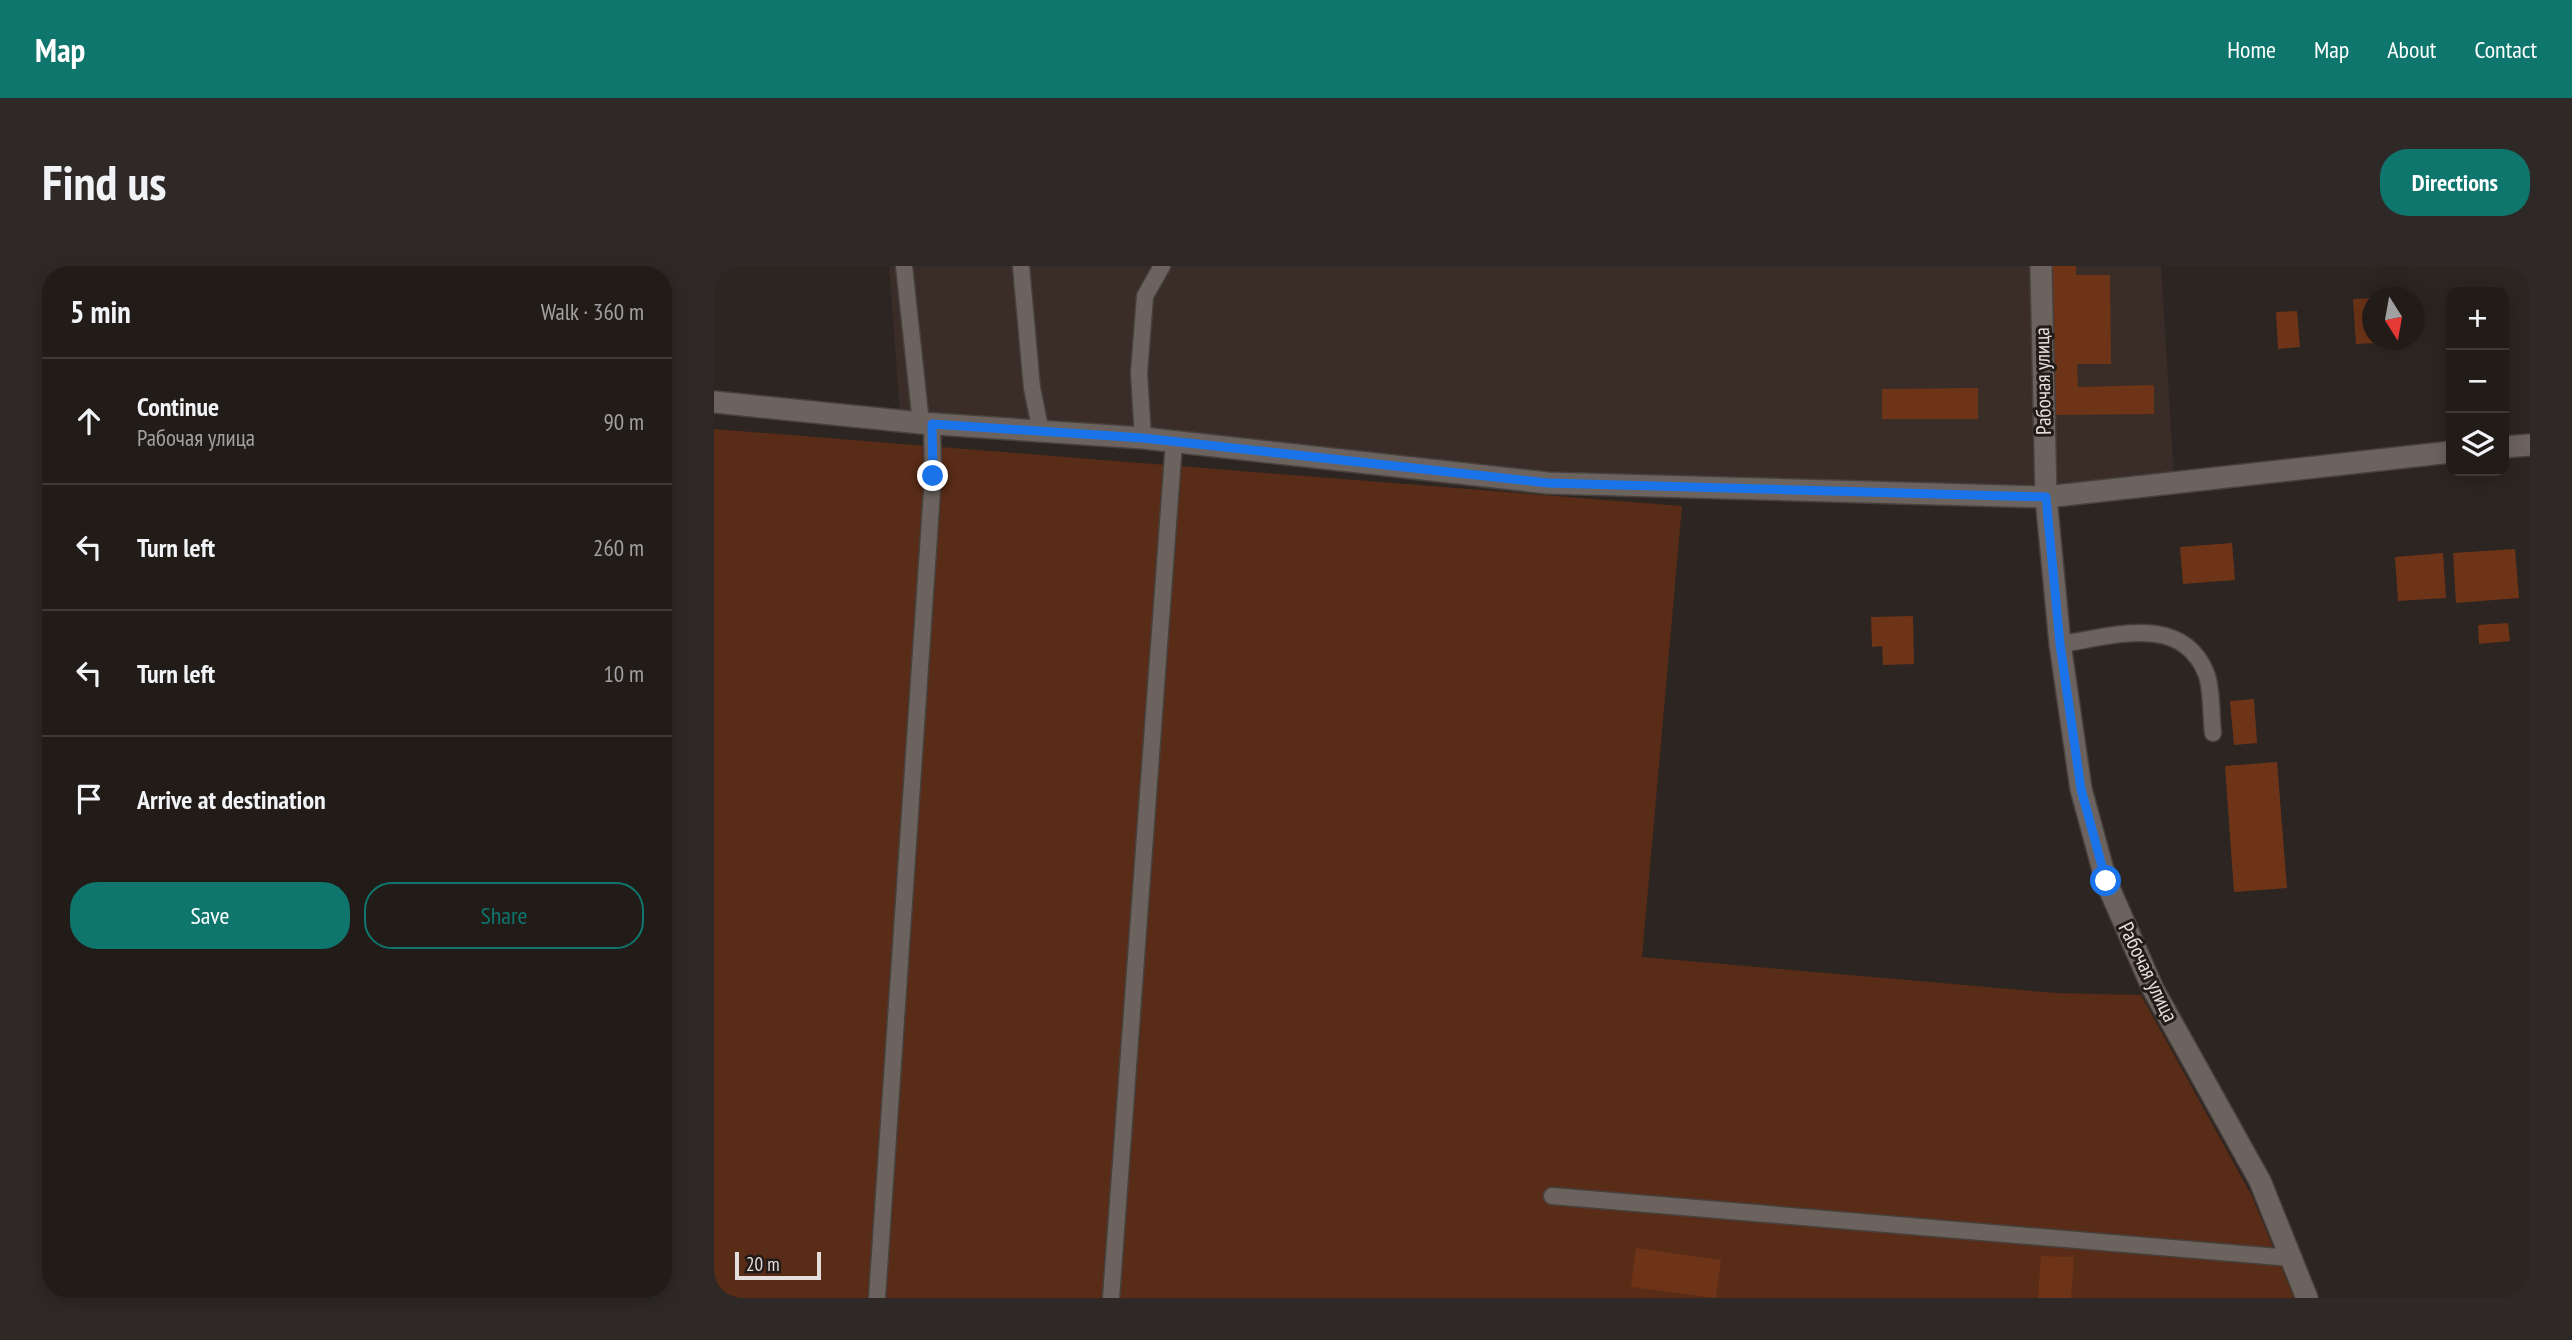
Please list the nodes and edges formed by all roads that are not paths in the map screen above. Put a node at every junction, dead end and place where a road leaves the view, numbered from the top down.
1 (904, 266) edge
2 (1021, 266) edge
3 (1162, 266) edge
4 (2041, 266) edge
5 (714, 402) edge
6 (927, 423) junction
7 (1041, 432) junction
8 (1143, 438) junction
9 (1174, 442) junction
10 (2530, 445) edge
11 (2509, 447) edge
12 (2446, 454) edge
13 (2046, 497) junction
14 (2060, 644) junction
15 (2213, 733) dead end
16 (1552, 1196) dead end
17 (2291, 1258) junction
18 (877, 1298) edge
19 (1111, 1298) edge
20 (2307, 1298) edge

1 - 6 lane
2 - 7 lane
3 - 8 lane
4 - 13 street, Рабочая улица
5 - 6 street
6 - 7 street
6 - 18 lane
7 - 8 street
8 - 9 street
9 - 13 street
9 - 19 lane
10 - 11 street
12 - 13 street
13 - 14 street, Рабочая улица
14 - 15 lane
14 - 17 street, Рабочая улица
16 - 17 lane
17 - 20 street, Рабочая улица

